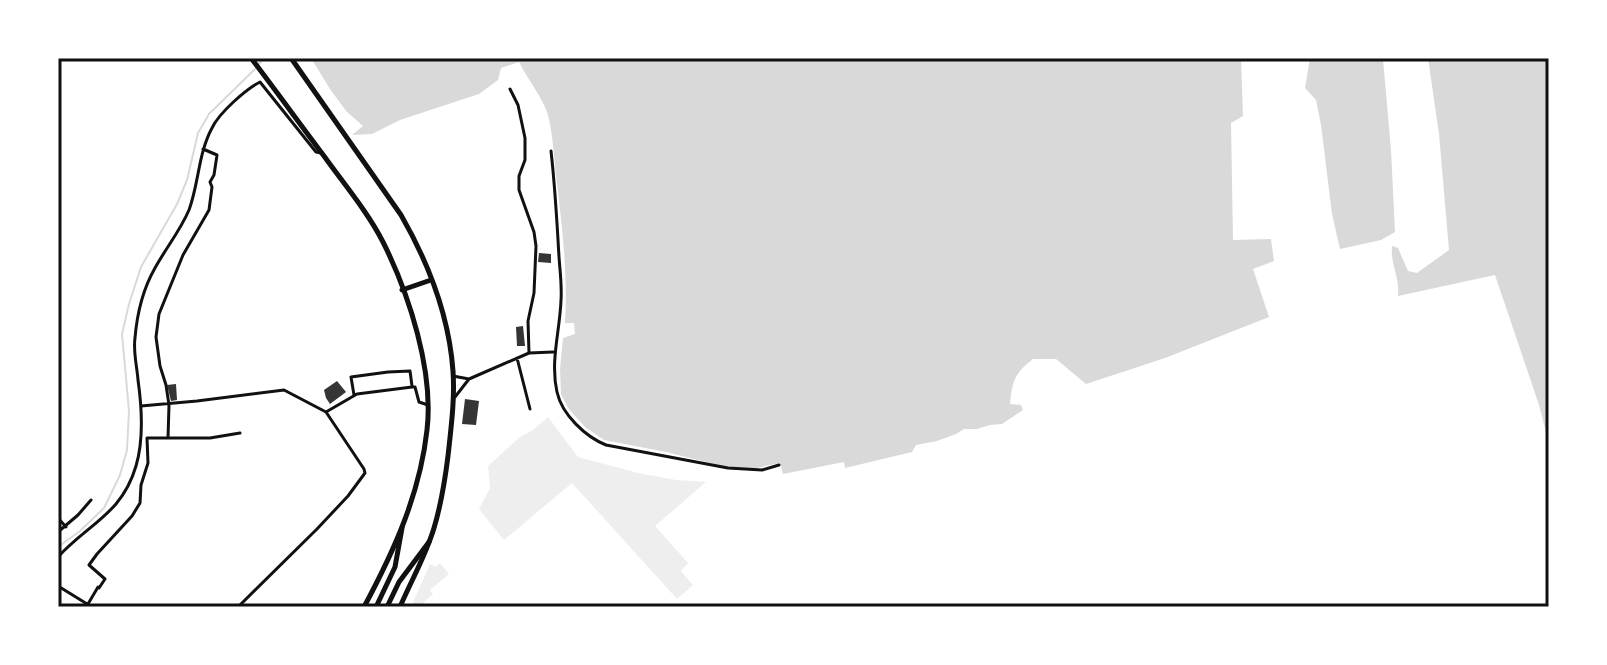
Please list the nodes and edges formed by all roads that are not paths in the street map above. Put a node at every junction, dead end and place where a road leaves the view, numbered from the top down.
1 (251, 58) edge
2 (291, 58) edge
3 (510, 89) dead end
4 (203, 149) junction
5 (551, 151) dead end
6 (321, 153) junction
7 (431, 280) junction
8 (402, 290) junction
9 (554, 352) junction
10 (529, 353) junction
11 (517, 358) junction
12 (453, 376) junction
13 (469, 379) junction
14 (412, 387) junction
15 (354, 395) junction
16 (453, 400) junction
17 (168, 402) junction
18 (428, 405) junction
19 (141, 406) junction
20 (530, 409) dead end
21 (326, 412) junction
22 (240, 433) dead end
23 (168, 438) junction
24 (779, 465) dead end
25 (91, 500) dead end
26 (58, 518) edge
27 (66, 527) junction
28 (402, 528) junction
29 (58, 532) edge
30 (429, 542) junction
31 (58, 557) edge
32 (58, 586) edge
33 (90, 606) edge
34 (238, 607) edge
35 (364, 607) edge
36 (376, 607) edge
37 (387, 607) edge
38 (400, 607) edge

1 - 6 highway
2 - 7 highway
3 - 10 street
4 - 6 street
4 - 17 street
4 - 19 street
5 - 9 street
6 - 8 highway
7 - 8 highway
7 - 12 highway
8 - 18 highway
9 - 10 street
9 - 24 street
10 - 11 street
11 - 13 street
11 - 20 street
12 - 13 street
12 - 16 highway
13 - 16 street
14 - 15 street
14 - 15 street
14 - 18 street
15 - 21 street
16 - 30 highway
17 - 19 street
17 - 21 street
17 - 23 street
18 - 28 highway
19 - 31 street
21 - 34 street
22 - 23 street
23 - 33 street
25 - 27 street
26 - 27 street
27 - 29 street
28 - 35 highway
28 - 36 highway
30 - 37 highway
30 - 38 highway
32 - 33 street

